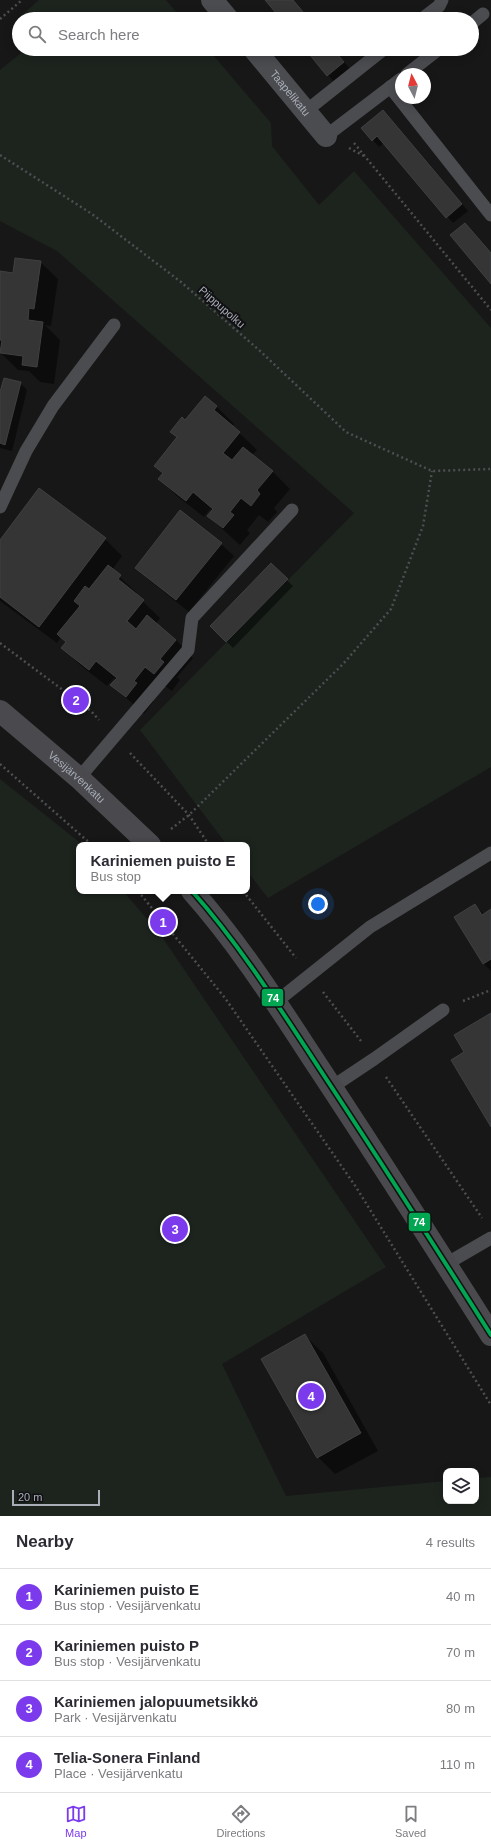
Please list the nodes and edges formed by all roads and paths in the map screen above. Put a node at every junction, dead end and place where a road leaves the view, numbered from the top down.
1 (22, 0) edge
2 (442, 0) edge
3 (431, 12) edge
4 (483, 14) dead end
5 (479, 17) edge
6 (0, 19) edge
7 (260, 56) edge
8 (375, 56) edge
9 (430, 56) edge
10 (415, 68) edge
11 (395, 83) edge
12 (390, 87) junction
13 (306, 110) junction
14 (326, 136) joint
15 (0, 155) edge
16 (367, 158) dead end
17 (491, 215) edge
18 (491, 310) edge
19 (114, 325) dead end
20 (491, 469) edge
21 (432, 472) junction
22 (0, 507) edge
23 (292, 510) dead end
24 (0, 711) edge
25 (0, 764) edge
26 (79, 778) junction
27 (189, 815) junction
28 (89, 842) edge
29 (147, 842) edge
30 (154, 842) edge
31 (207, 842) edge
32 (491, 853) edge
33 (140, 894) edge
34 (195, 894) edge
35 (491, 990) edge
36 (276, 1002) junction
37 (443, 1010) joint
38 (332, 1087) junction
39 (491, 1238) edge
40 (446, 1264) junction
41 (491, 1335) edge
42 (491, 1405) edge

1 - 6 path
2 - 3 lane
4 - 5 lane
7 - 13 street, Taapelikatu
8 - 13 lane
9 - 10 lane
11 - 12 lane
12 - 14 lane
12 - 17 lane
13 - 14 street, Taapelikatu
15 - 21 path, Piippupolku
16 - 18 path
19 - 22 lane
20 - 21 path
21 - 27 path
23 - 26 lane
24 - 26 street, Vesijärvenkatu
25 - 28 path
26 - 29 street, Vesijärvenkatu
27 - 30 path
27 - 31 path
32 - 36 lane
33 - 42 path
34 - 36 street
35 - 37 path
36 - 38 street
37 - 38 lane
38 - 40 street
39 - 40 lane
40 - 41 street

